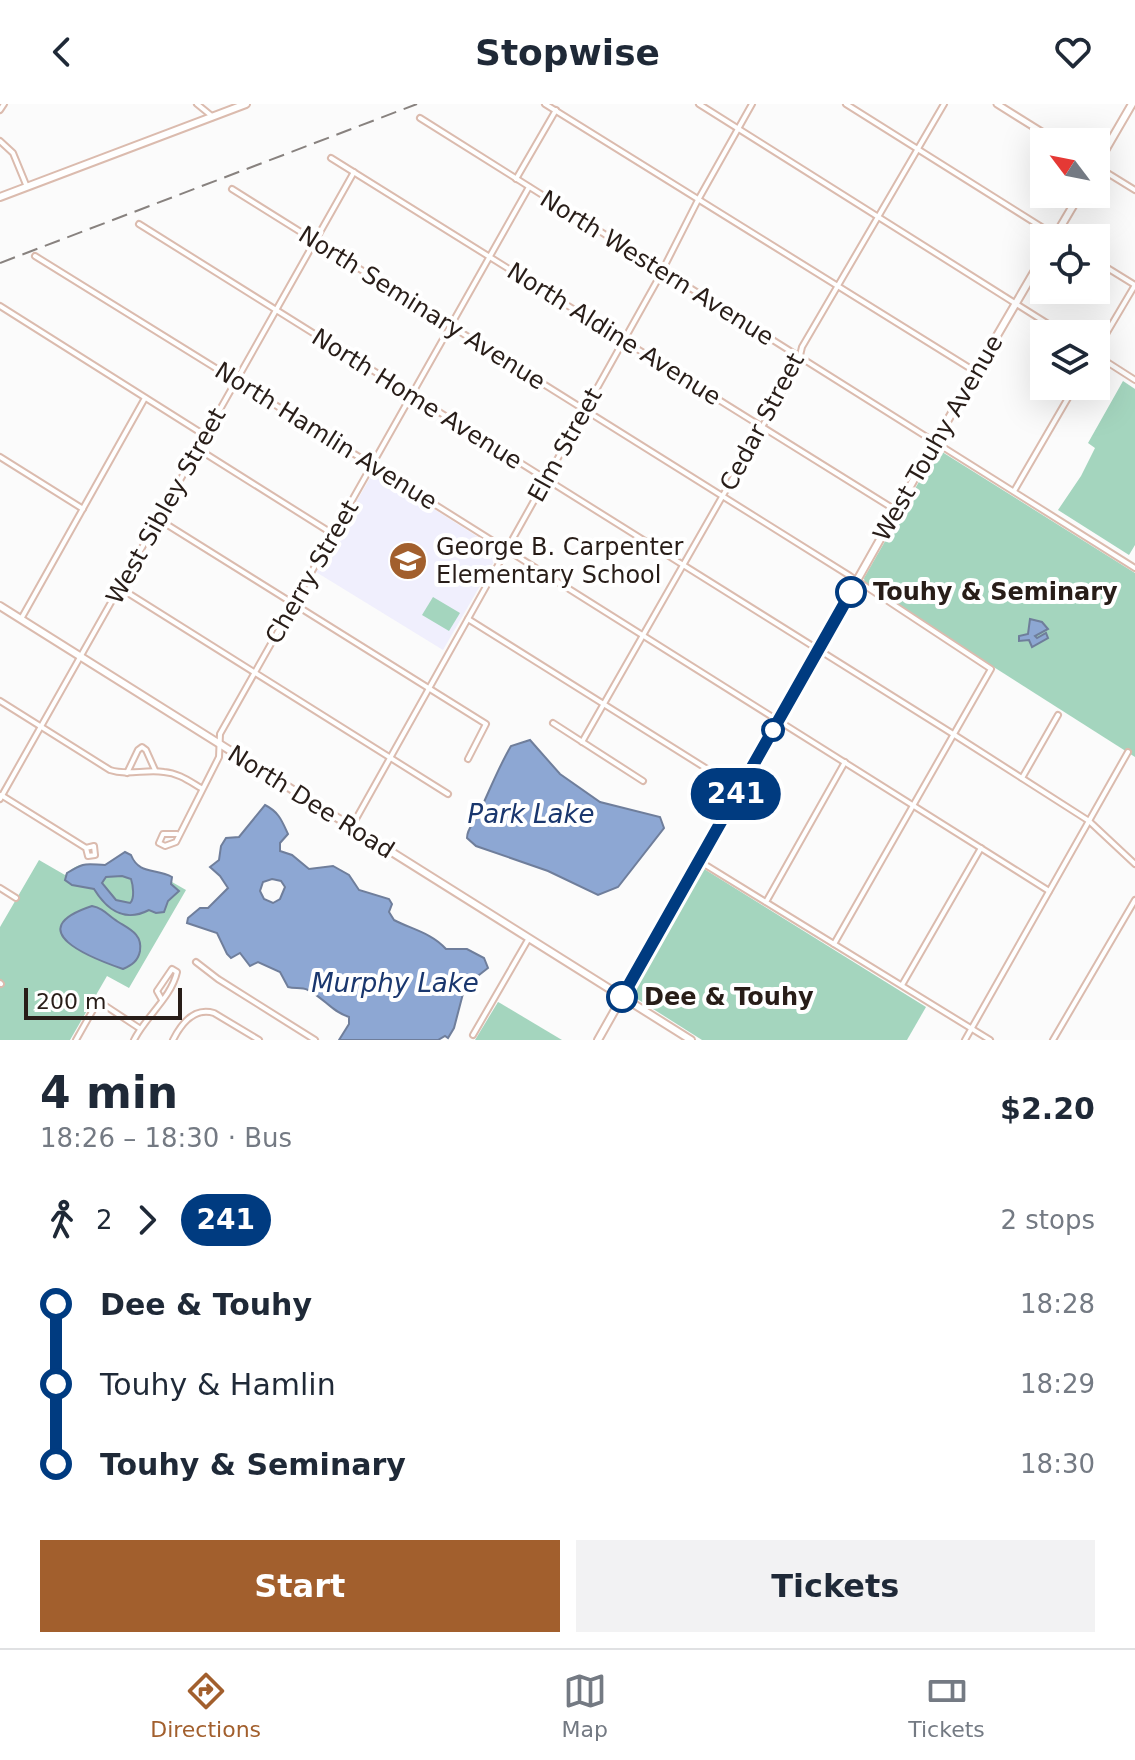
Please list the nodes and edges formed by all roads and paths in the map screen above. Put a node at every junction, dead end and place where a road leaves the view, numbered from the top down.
1 (4, 104) edge
2 (197, 104) edge
3 (246, 104) edge
4 (545, 104) edge
5 (699, 104) edge
6 (752, 104) edge
7 (846, 104) edge
8 (944, 104) edge
9 (997, 104) edge
10 (1132, 104) edge
11 (0, 110) edge
12 (556, 110) junction
13 (213, 117) junction
14 (420, 118) dead end
15 (738, 128) junction
16 (1036, 128) edge
17 (0, 141) edge
18 (1110, 142) edge
19 (918, 149) junction
20 (331, 158) dead end
21 (354, 172) junction
22 (1110, 175) edge
23 (516, 179) junction
24 (27, 187) junction
25 (529, 187) junction
26 (232, 189) dead end
27 (1135, 190) edge
28 (0, 197) edge
29 (698, 200) junction
30 (878, 217) junction
31 (139, 224) dead end
32 (1036, 224) edge
33 (315, 241) junction
34 (35, 256) dead end
35 (489, 257) junction
36 (1110, 270) edge
37 (660, 271) junction
38 (1030, 280) edge
39 (1135, 285) edge
40 (837, 287) junction
41 (1016, 304) junction
42 (0, 306) edge
43 (276, 311) junction
44 (1042, 320) edge
45 (450, 326) junction
46 (1110, 329) edge
47 (624, 340) junction
48 (800, 356) junction
49 (1110, 363) edge
50 (976, 372) junction
51 (237, 380) junction
52 (1135, 380) edge
53 (411, 395) junction
54 (145, 398) junction
55 (1067, 400) edge
56 (585, 410) junction
57 (762, 426) junction
58 (206, 436) junction
59 (935, 442) junction
60 (198, 449) junction
61 (0, 457) edge
62 (372, 465) junction
63 (546, 480) junction
64 (1014, 491) junction
65 (722, 496) junction
66 (83, 509) junction
67 (897, 511) junction
68 (158, 519) junction
69 (333, 534) junction
70 (507, 549) junction
71 (682, 565) junction
72 (1135, 568) edge
73 (856, 582) junction
74 (120, 588) junction
75 (294, 603) junction
76 (0, 606) edge
77 (21, 619) junction
78 (468, 619) junction
79 (643, 635) junction
80 (817, 651) junction
81 (80, 657) junction
82 (254, 673) junction
83 (429, 688) junction
84 (0, 701) edge
85 (603, 704) junction
86 (1058, 715) dead end
87 (778, 720) junction
88 (553, 723) dead end
89 (41, 726) junction
90 (953, 734) junction
91 (582, 742) junction
92 (219, 745) junction
93 (1128, 752) dead end
94 (390, 758) junction
95 (468, 759) dead end
96 (845, 762) junction
97 (155, 771) junction
98 (127, 773) junction
99 (1022, 778) junction
100 (643, 781) dead end
101 (201, 788) junction
102 (739, 789) junction
103 (448, 794) dead end
104 (1, 796) edge
105 (913, 804) junction
106 (1089, 821) junction
107 (351, 827) junction
108 (177, 834) junction
109 (86, 848) dead end
110 (981, 848) junction
111 (699, 861) junction
112 (1135, 864) edge
113 (0, 888) edge
114 (1049, 891) junction
115 (16, 898) dead end
116 (1135, 900) edge
117 (766, 902) junction
118 (529, 938) junction
119 (834, 944) junction
120 (196, 962) dead end
121 (902, 985) junction
122 (622, 997) junction
123 (162, 1000) junction
124 (972, 1028) junction
125 (140, 1029) junction
126 (473, 1035) dead end
127 (76, 1040) edge
128 (134, 1040) edge
129 (173, 1040) edge
130 (259, 1040) edge
131 (315, 1040) edge
132 (598, 1040) edge
133 (691, 1040) edge
134 (965, 1040) edge
135 (990, 1040) edge
136 (1053, 1040) edge

1 - 11 street
2 - 13 street
3 - 13 main road
4 - 12 street
5 - 15 street
6 - 15 street, Elm Street
7 - 19 street
8 - 19 street, Cedar Street
9 - 16 street
10 - 18 main road
12 - 23 street
12 - 29 street
13 - 24 main road
14 - 23 street, North Western Avenue
15 - 29 street, Elm Street
15 - 30 street
17 - 24 street
19 - 30 street, Cedar Street
19 - 32 street
20 - 21 street, North Aldine Avenue
21 - 33 street, West Sibley Street
21 - 35 street, North Aldine Avenue
22 - 27 street
23 - 25 street, North Western Avenue
24 - 28 main road
25 - 35 street, Cherry Street
25 - 37 street, North Western Avenue
26 - 33 street, North Seminary Avenue
29 - 37 street, Elm Street
29 - 40 street
30 - 40 street, Cedar Street
30 - 41 street
31 - 43 street, North Home Avenue
33 - 43 street, West Sibley Street
33 - 45 street, North Seminary Avenue
34 - 51 street, North Hamlin Avenue
35 - 45 street, Cherry Street
35 - 47 street, North Aldine Avenue
36 - 39 street
37 - 47 street, Elm Street
37 - 48 street, North Western Avenue
38 - 41 main road, West Touhy Avenue
39 - 46 street
40 - 48 street, Cedar Street
40 - 50 street
41 - 44 street
41 - 50 main road, West Touhy Avenue
42 - 54 street
43 - 51 street, West Sibley Street
43 - 53 street, North Home Avenue
45 - 53 street, Cherry Street
45 - 56 street, North Seminary Avenue
47 - 56 street, Elm Street
47 - 57 street, North Aldine Avenue
48 - 57 street, Cedar Street
48 - 59 street, North Western Avenue
49 - 52 street
50 - 59 main road, West Touhy Avenue
51 - 58 street, West Sibley Street
51 - 62 street, North Hamlin Avenue
53 - 62 street, Cherry Street
53 - 63 street, North Home Avenue
54 - 58 street
54 - 66 street
55 - 64 street
56 - 63 street, Elm Street
56 - 65 street, North Seminary Avenue
57 - 65 street, Cedar Street
57 - 67 street, North Aldine Avenue
58 - 60 street, West Sibley Street
59 - 64 street, North Western Avenue
59 - 67 main road, West Touhy Avenue
60 - 68 street, West Sibley Street
60 - 69 street
61 - 66 street
62 - 69 street, Cherry Street
62 - 70 street, North Hamlin Avenue
63 - 70 street, Elm Street
63 - 71 street, North Home Avenue
64 - 72 street, North Western Avenue
65 - 71 street, Cedar Street
65 - 73 street, North Seminary Avenue
66 - 77 street
67 - 73 main road, West Touhy Avenue
68 - 74 street, West Sibley Street
68 - 75 street
69 - 75 street, Cherry Street
70 - 78 street, Elm Street
70 - 79 street, North Hamlin Avenue
71 - 79 street, Cedar Street
71 - 80 street, North Home Avenue
73 - 80 main road, West Touhy Avenue
73 - 90 street, North Seminary Avenue
74 - 81 street, West Sibley Street
74 - 82 street
75 - 82 street, Cherry Street
75 - 83 street
76 - 77 main road, North Dee Road
77 - 81 main road, North Dee Road
78 - 83 street, Elm Street
78 - 85 street
79 - 85 street, Cedar Street
79 - 87 street, North Hamlin Avenue
80 - 87 main road, West Touhy Avenue
80 - 90 street, North Home Avenue
81 - 89 street, West Sibley Street
81 - 92 main road, North Dee Road
82 - 92 street, Cherry Street
82 - 94 street
83 - 94 street, Elm Street
83 - 95 street
84 - 89 street
85 - 91 street, Cedar Street
85 - 102 street
86 - 99 street
87 - 96 street, North Hamlin Avenue
87 - 102 main road, West Touhy Avenue
88 - 91 street
89 - 98 street
89 - 104 street, West Sibley Street
90 - 99 street, North Home Avenue
90 - 105 street
91 - 100 street
92 - 101 street, Cherry Street
92 - 107 main road, North Dee Road
93 - 106 street
94 - 103 street
94 - 107 street, Elm Street
96 - 105 street, North Hamlin Avenue
96 - 117 street
97 - 98 street
97 - 98 street
97 - 101 street
99 - 106 street, North Home Avenue
101 - 108 street, Cherry Street
102 - 111 main road, West Touhy Avenue
104 - 109 street
105 - 110 street, North Hamlin Avenue
105 - 119 street
106 - 112 street, North Home Avenue
106 - 114 street
107 - 118 main road, North Dee Road
108 - 108 street, Cherry Street
110 - 114 street, North Hamlin Avenue
110 - 121 street
111 - 117 street
111 - 122 main road, West Touhy Avenue
113 - 115 street
114 - 124 street
116 - 136 street
117 - 119 street
118 - 122 main road, North Dee Road
118 - 126 street
119 - 121 street
120 - 131 street
121 - 124 street
122 - 132 main road, West Touhy Avenue
122 - 133 main road, North Dee Road
123 - 123 street
123 - 125 street
124 - 134 street
124 - 135 street
125 - 127 street
125 - 128 street
129 - 130 street

